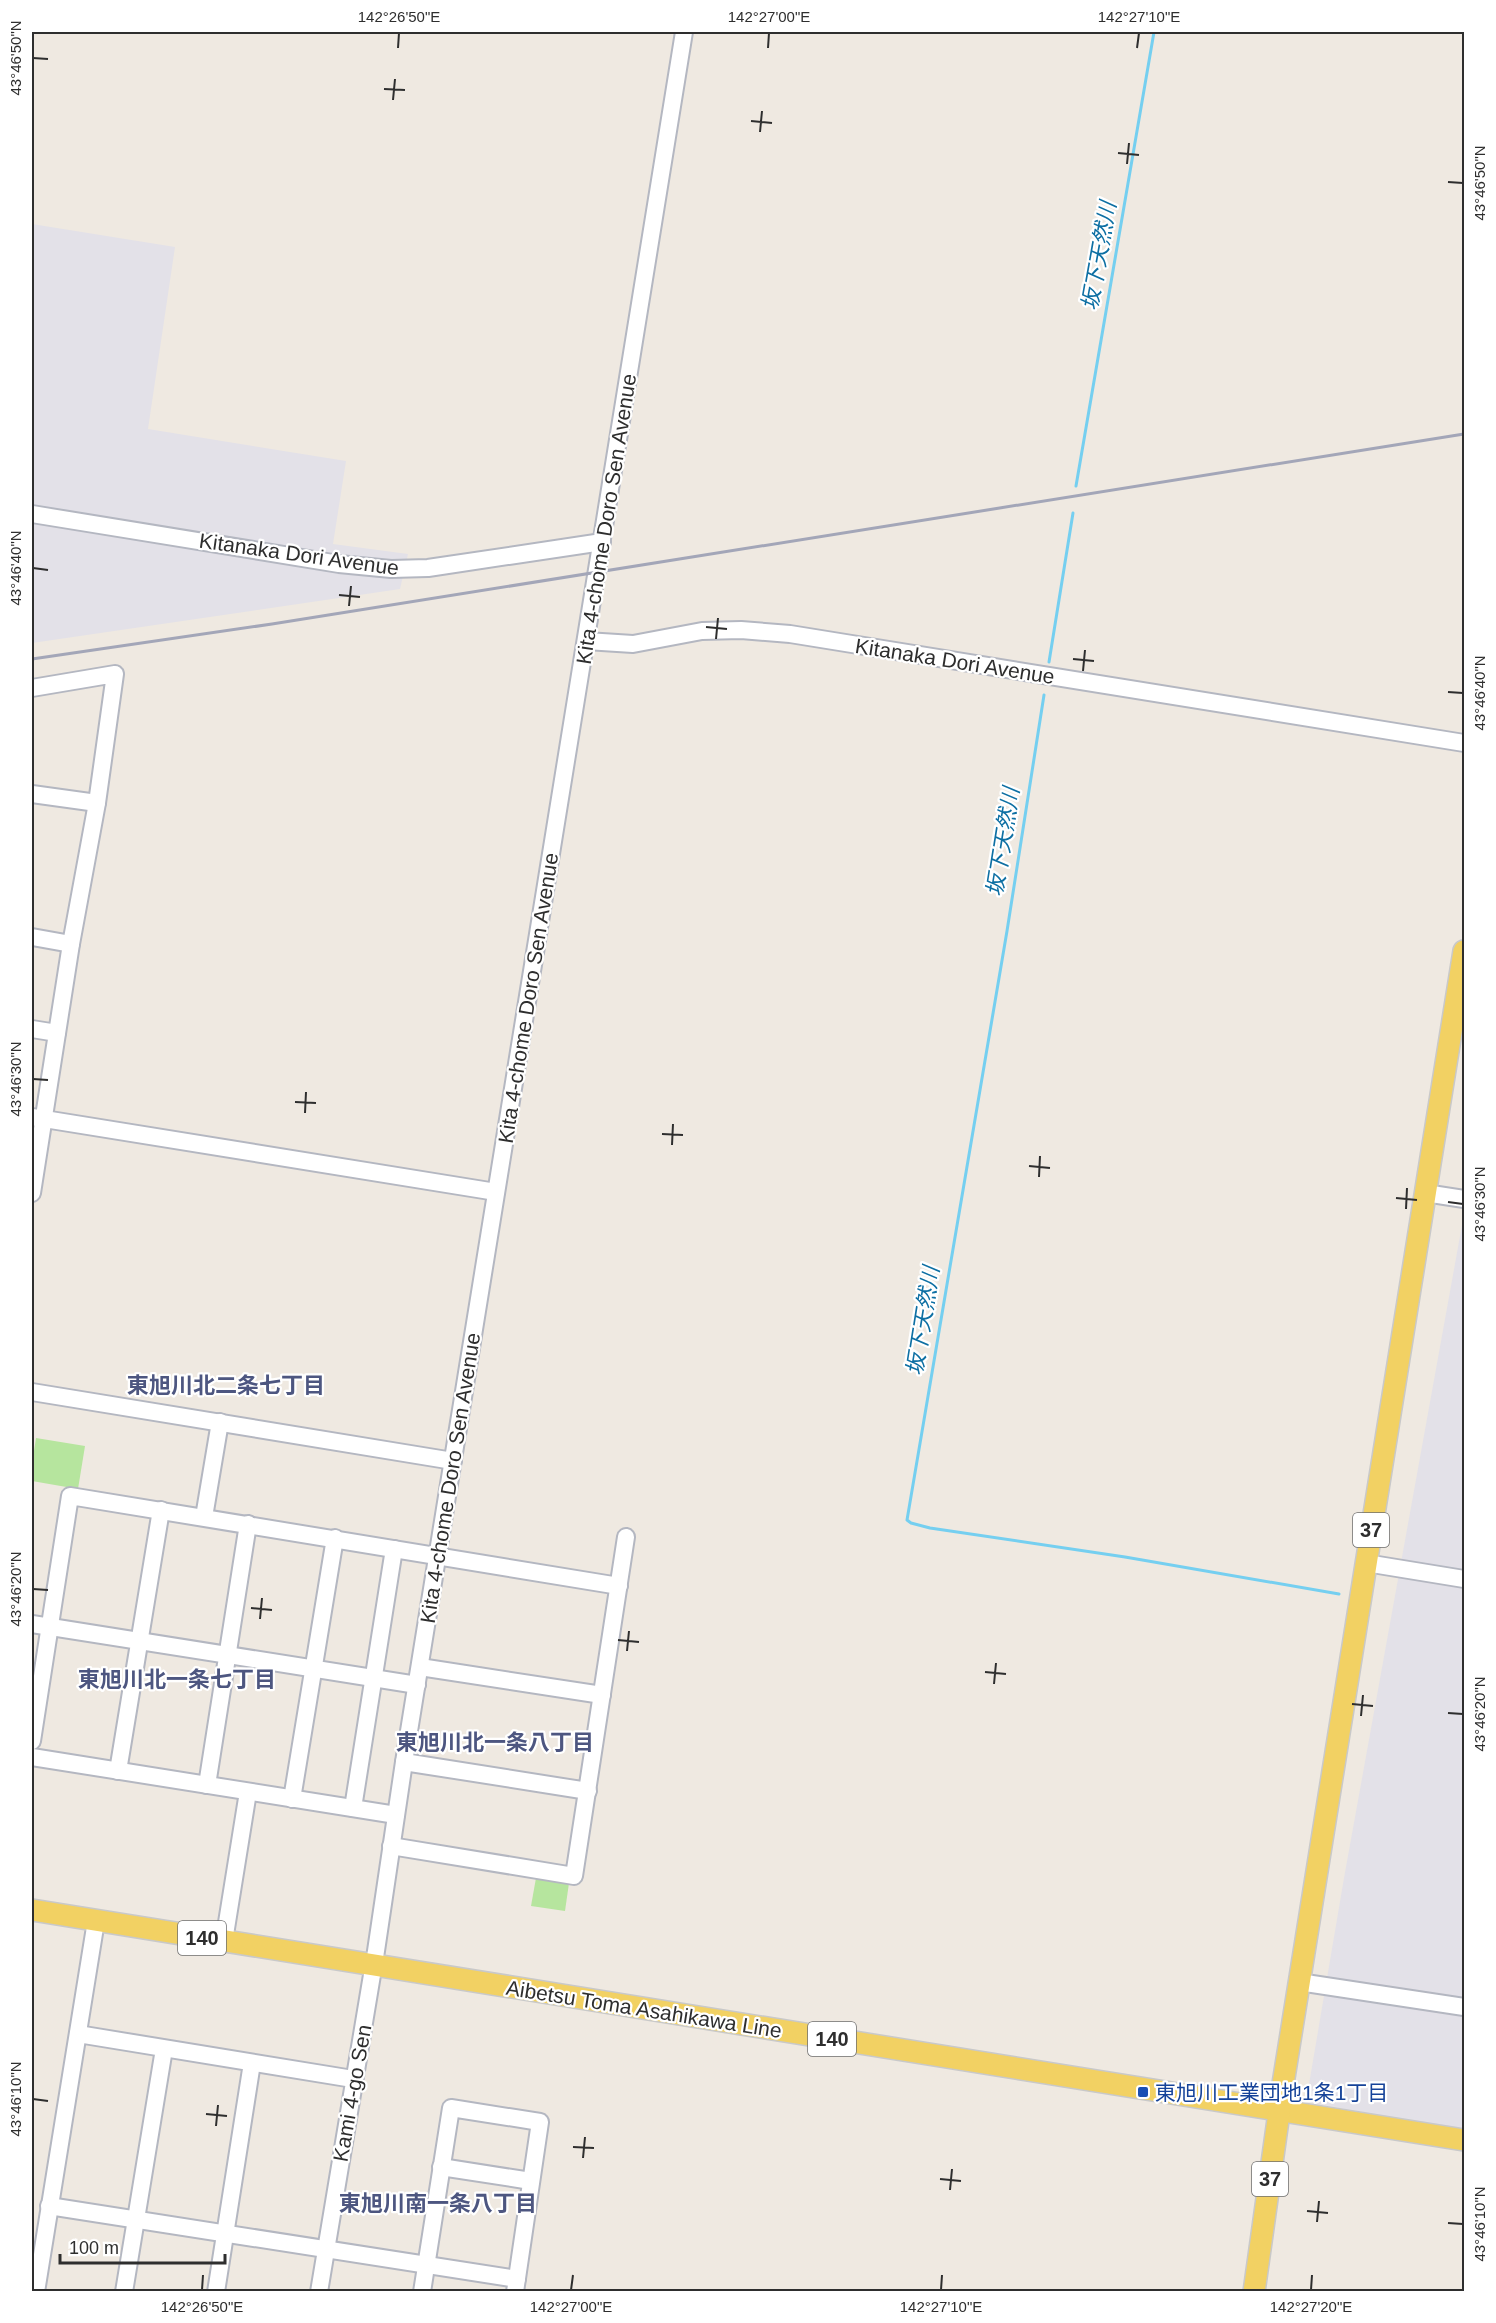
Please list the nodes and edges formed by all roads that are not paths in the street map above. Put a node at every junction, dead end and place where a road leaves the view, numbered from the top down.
1 (684, 32) edge
2 (32, 514) edge
3 (602, 542) junction
4 (586, 641) junction
5 (32, 688) edge
6 (1464, 743) edge
7 (32, 794) edge
8 (97, 803) junction
9 (32, 937) edge
10 (71, 944) junction
11 (1464, 951) edge
12 (32, 1029) edge
13 (1464, 1032) edge
14 (57, 1033) junction
15 (37, 1118) edge
16 (32, 1192) edge
17 (496, 1192) junction
18 (1432, 1194) junction
19 (1464, 1199) edge
20 (32, 1392) edge
21 (220, 1422) junction
22 (453, 1461) junction
23 (161, 1510) junction
24 (204, 1517) junction
25 (248, 1524) junction
26 (626, 1537) dead end
27 (335, 1538) junction
28 (394, 1549) junction
29 (437, 1556) junction
30 (1373, 1565) junction
31 (1464, 1579) edge
32 (619, 1586) junction
33 (32, 1624) edge
34 (50, 1627) junction
35 (139, 1641) junction
36 (227, 1656) junction
37 (420, 1667) junction
38 (312, 1669) junction
39 (372, 1679) junction
40 (417, 1685) junction
41 (602, 1695) junction
42 (32, 1741) edge
43 (32, 1757) edge
44 (404, 1762) junction
45 (117, 1771) junction
46 (207, 1785) junction
47 (588, 1791) junction
48 (248, 1792) junction
49 (292, 1799) junction
50 (352, 1808) junction
51 (396, 1815) junction
52 (391, 1846) junction
53 (32, 1910) edge
54 (96, 1921) junction
55 (224, 1941) junction
56 (373, 1965) junction
57 (1305, 1983) junction
58 (1464, 2007) edge
59 (78, 2034) junction
60 (164, 2049) junction
61 (252, 2063) junction
62 (353, 2079) junction
63 (1285, 2111) junction
64 (1464, 2140) edge
65 (441, 2167) junction
66 (531, 2181) junction
67 (50, 2206) junction
68 (136, 2219) junction
69 (39, 2226) edge
70 (226, 2233) junction
71 (326, 2248) junction
72 (426, 2265) junction
73 (516, 2285) edge
74 (36, 2292) edge
75 (124, 2292) edge
76 (216, 2292) edge
77 (319, 2292) edge
78 (422, 2292) edge
79 (1254, 2292) edge

1 - 3 street, Kita 4-chome Doro Sen Avenue
2 - 3 street, Kitanaka Dori Avenue
3 - 4 street, Kita 4-chome Doro Sen Avenue
4 - 6 street, Kitanaka Dori Avenue
4 - 17 street, Kita 4-chome Doro Sen Avenue
5 - 8 street
7 - 8 street
8 - 10 street
9 - 10 street
10 - 14 street
11 - 18 main road, 37
12 - 14 street
13 - 18 main road, 37
14 - 15 street
15 - 16 street
15 - 17 street
17 - 22 street, Kita 4-chome Doro Sen Avenue
18 - 19 street
18 - 30 main road, 37
20 - 21 street
21 - 22 street
21 - 24 street
22 - 29 street, Kita 4-chome Doro Sen Avenue
23 - 24 street
23 - 34 street
23 - 35 street
24 - 25 street
25 - 27 street
25 - 36 street
26 - 32 street
27 - 28 street
27 - 38 street
28 - 29 street
28 - 39 street
29 - 32 street
29 - 37 street, Kita 4-chome Doro Sen Avenue
30 - 31 street
30 - 57 main road, 37
32 - 41 street
33 - 34 street
34 - 35 street
34 - 42 street
35 - 36 street
35 - 45 street
36 - 38 street
36 - 46 street
37 - 40 street, Kita 4-chome Doro Sen Avenue
37 - 41 street
38 - 39 street
38 - 49 street
39 - 40 street
39 - 50 street
40 - 44 street, Kita 4-chome Doro Sen Avenue
41 - 47 street
43 - 45 street
44 - 47 street
44 - 51 street, Kita 4-chome Doro Sen Avenue
45 - 46 street
46 - 48 street
47 - 52 street
48 - 49 street
48 - 55 street
49 - 50 street
50 - 51 street
51 - 52 street, Kita 4-chome Doro Sen Avenue
52 - 56 street, Kita 4-chome Doro Sen Avenue
53 - 54 main road, Aibetsu Toma Asahikawa Line / 140
54 - 55 main road, Aibetsu Toma Asahikawa Line / 140
54 - 59 street
55 - 56 main road, Aibetsu Toma Asahikawa Line / 140
56 - 62 street, Kami 4-go Sen
56 - 63 main road, Aibetsu Toma Asahikawa Line / 140
57 - 58 street
57 - 63 main road, 37
59 - 60 street
59 - 67 street
60 - 61 street
60 - 68 street
61 - 62 street
61 - 70 street
62 - 71 street, Kami 4-go Sen
63 - 64 main road, Aibetsu Toma Asahikawa Line
63 - 79 main road, 37
65 - 66 street
65 - 66 street
65 - 72 street
66 - 73 street
67 - 68 street
67 - 69 street
68 - 70 street
68 - 75 street
69 - 74 street
70 - 71 street
70 - 76 street
71 - 72 street
71 - 77 street, Kami 4-go Sen
72 - 73 street
72 - 78 street

